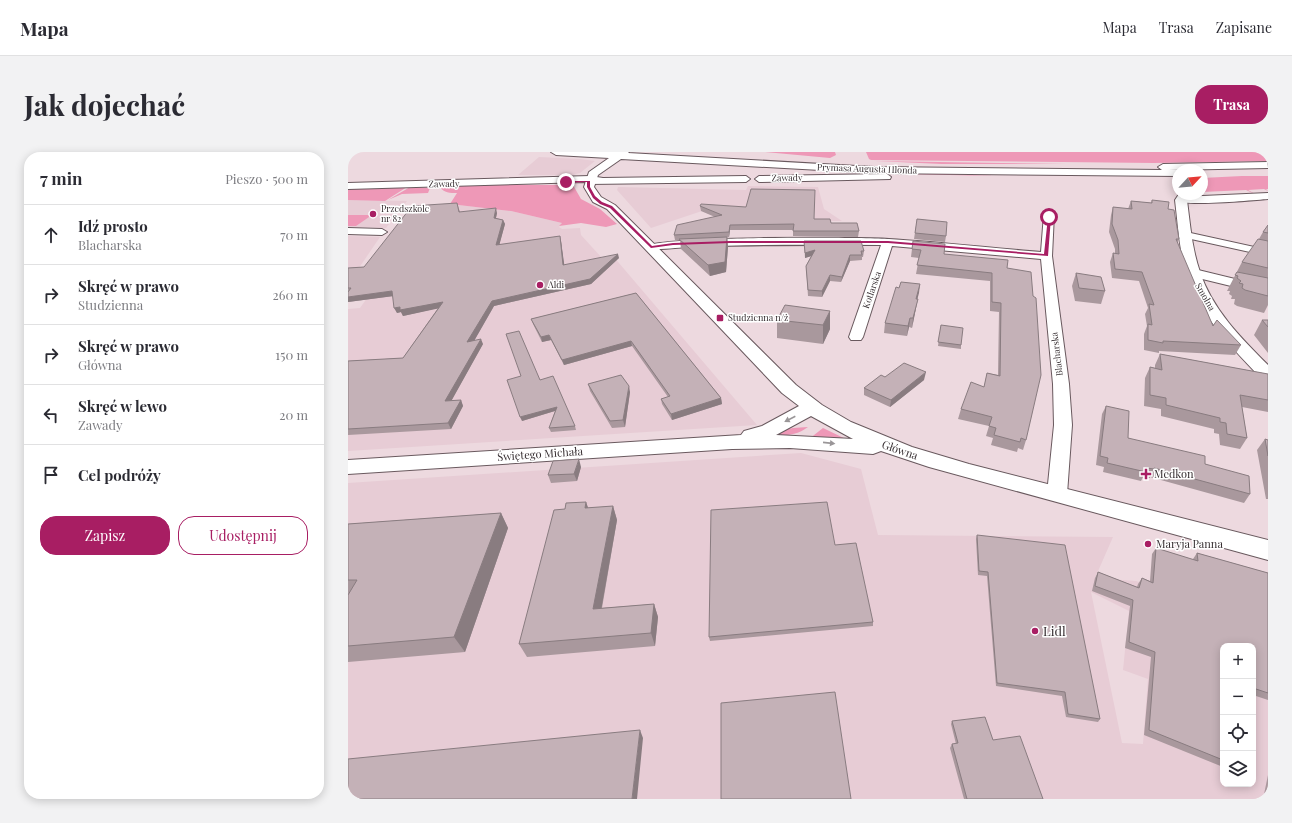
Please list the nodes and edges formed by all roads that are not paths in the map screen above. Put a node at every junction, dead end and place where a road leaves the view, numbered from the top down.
1 (556, 152) edge
2 (658, 152) edge
3 (627, 154) edge
4 (1268, 165) edge
5 (1268, 171) edge
6 (1172, 173) edge
7 (1208, 173) edge
8 (1159, 174) junction
9 (887, 177) dead end
10 (1172, 178) edge
11 (594, 180) junction
12 (348, 186) edge
13 (1268, 196) edge
14 (1208, 199) edge
15 (1180, 200) edge
16 (1045, 219) dead end
17 (348, 231) edge
18 (382, 232) dead end
19 (1186, 235) junction
20 (888, 242) junction
21 (651, 247) junction
22 (1249, 249) junction
23 (1268, 253) edge
24 (1046, 256) junction
25 (1268, 263) edge
26 (1194, 273) junction
27 (1268, 291) edge
28 (856, 337) dead end
29 (1268, 375) edge
30 (811, 408) junction
31 (790, 441) junction
32 (732, 442) junction
33 (897, 450) junction
34 (348, 467) edge
35 (1057, 494) junction
36 (1268, 550) edge

1 - 3 street, Prymasa Augusta Hlonda
2 - 8 street, Prymasa Augusta Hlonda
3 - 8 street, Prymasa Augusta Hlonda
3 - 11 street
4 - 8 street, Prymasa Augusta Hlonda
5 - 7 street
6 - 8 street, Prymasa Augusta Hlonda
8 - 10 street
9 - 11 street, Zawady
11 - 12 street, Zawady
11 - 21 street, Główna
13 - 14 street
15 - 19 street, Smolna
16 - 24 street, Blacharska
17 - 18 street
19 - 22 street
19 - 26 street, Smolna
20 - 21 street
20 - 24 street
20 - 28 street, Kotlarska
21 - 30 street, Główna
22 - 23 street
22 - 25 street
24 - 35 street, Blacharska
26 - 27 street
26 - 29 street, Smolna
30 - 31 street, Świętego Michała
30 -> 32 street, Świętego Michała
30 - 33 street, Główna
31 - 32 street, Świętego Michała
31 -> 33 street, Świętego Michała
32 - 34 street, Świętego Michała
33 - 35 street, Główna
35 - 36 street, Główna

